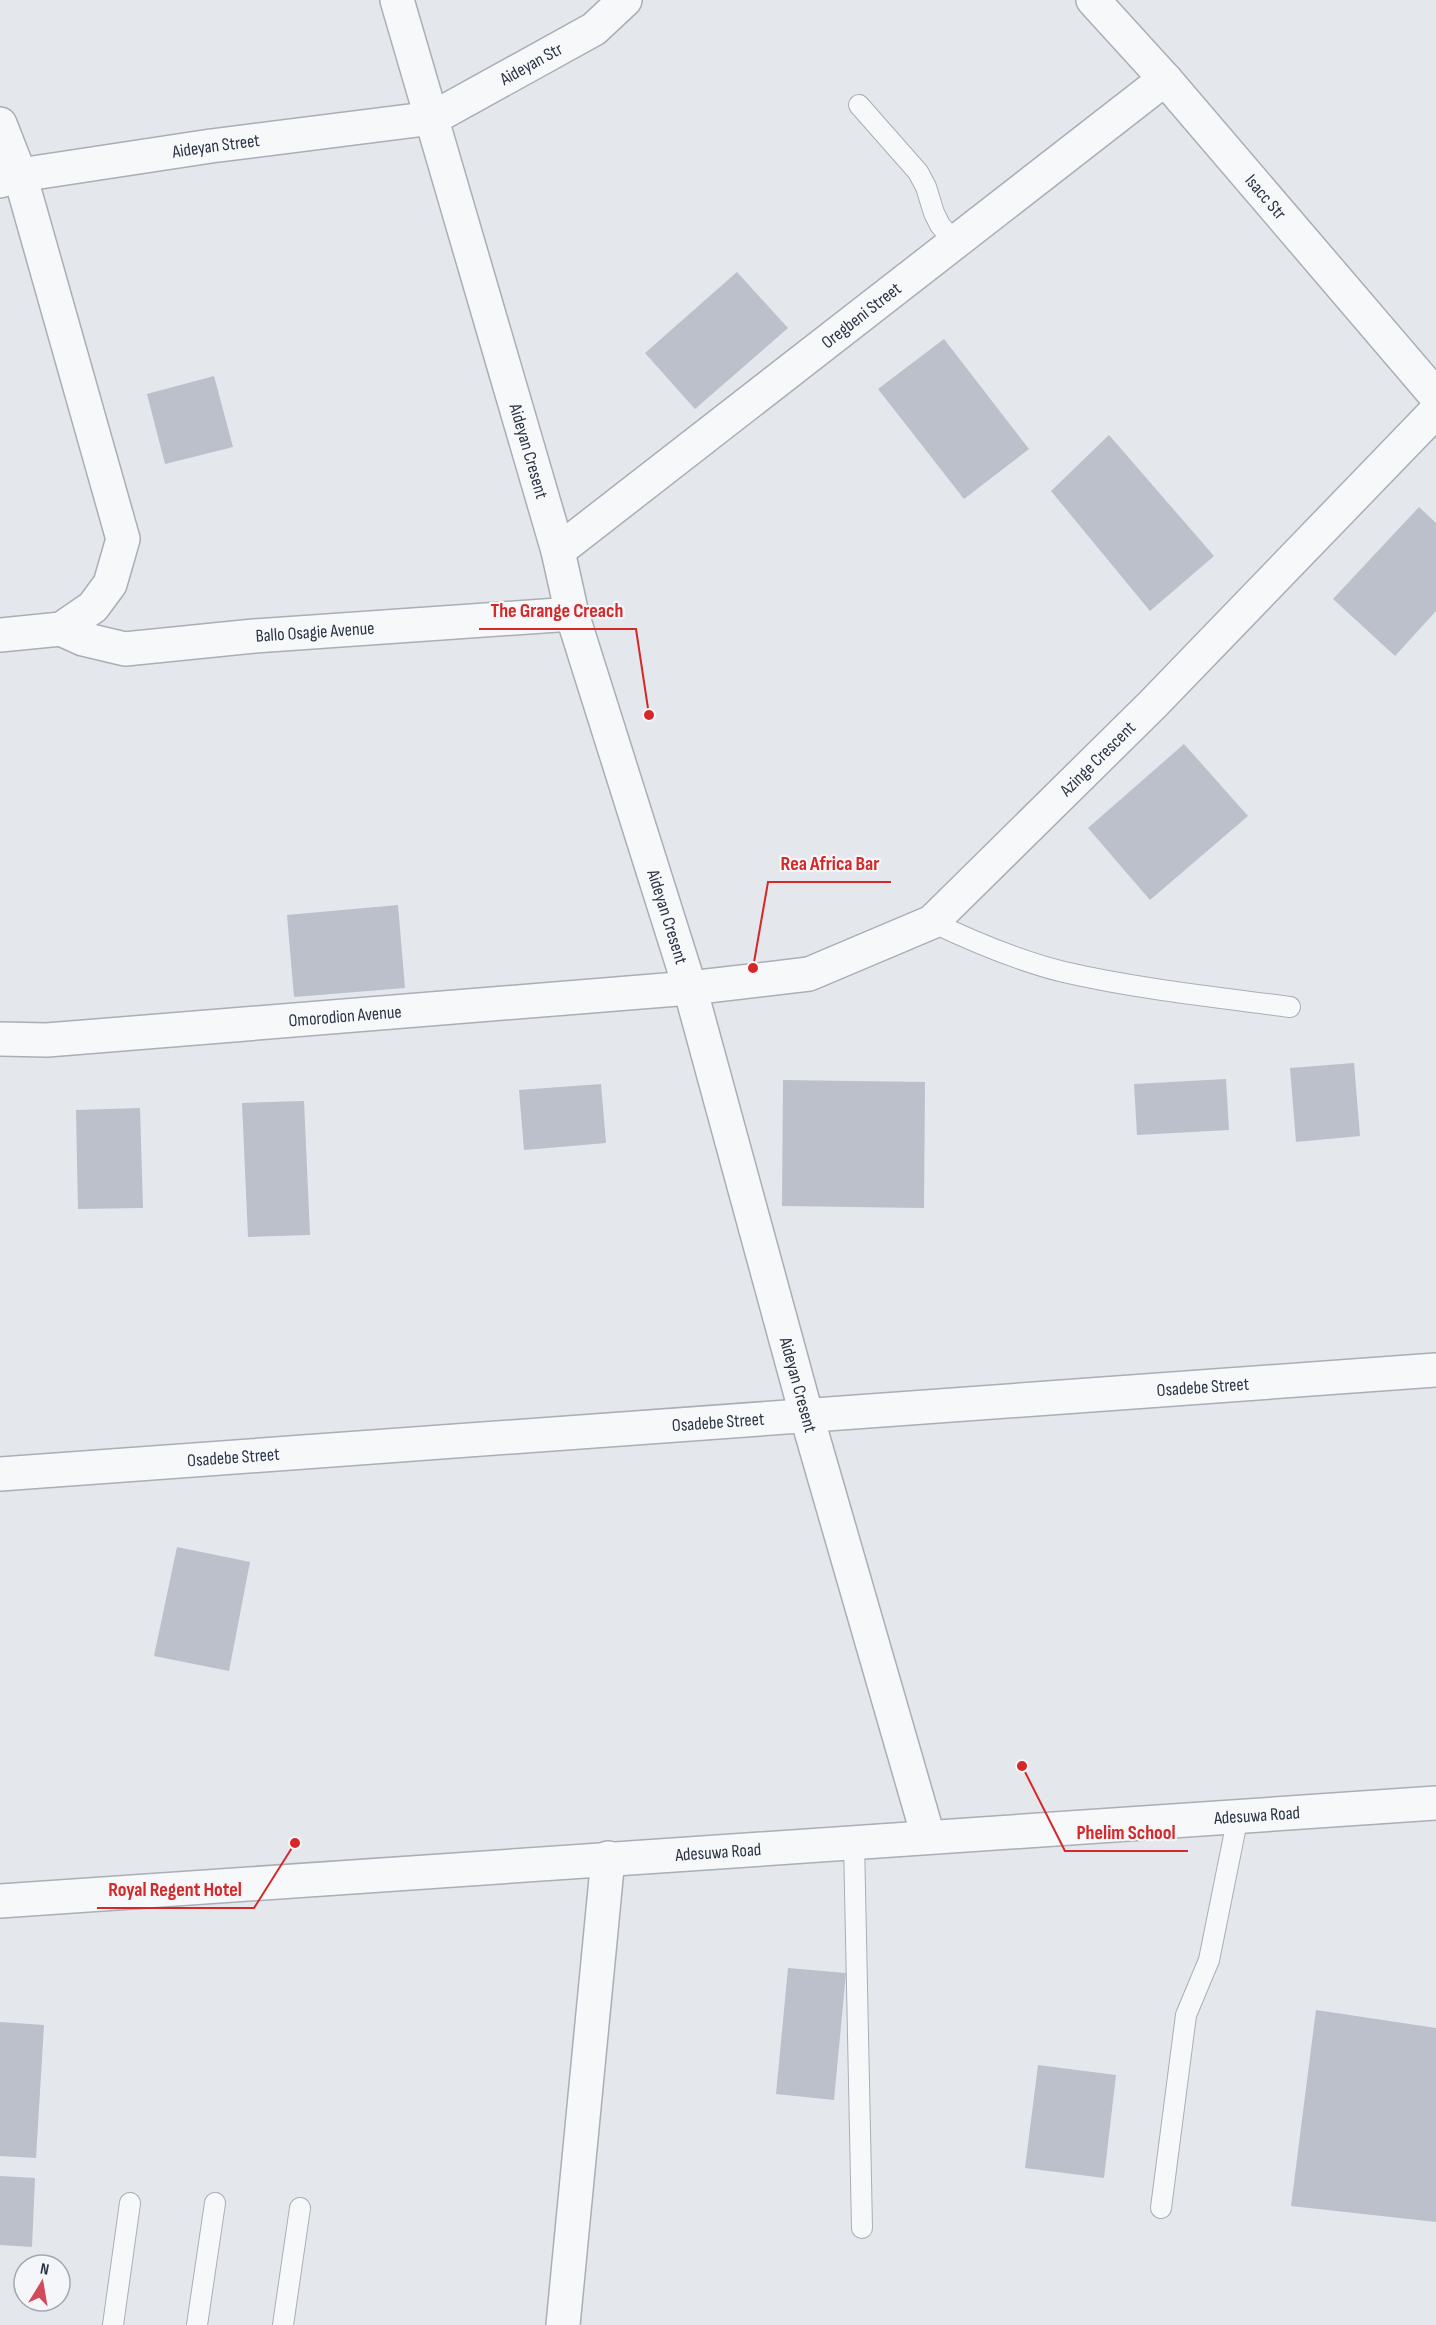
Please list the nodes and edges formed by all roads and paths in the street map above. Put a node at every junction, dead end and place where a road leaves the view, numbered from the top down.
1 (398, 0) edge
2 (625, 0) edge
3 (1093, 0) edge
4 (1165, 79) junction
5 (859, 105) dead end
6 (433, 118) junction
7 (0, 124) edge
8 (10, 178) edge
9 (955, 243) junction
10 (1436, 396) edge
11 (1436, 411) edge
12 (558, 551) junction
13 (572, 614) junction
14 (62, 629) junction
15 (0, 635) edge
16 (932, 922) junction
17 (690, 988) junction
18 (1290, 1007) dead end
19 (0, 1039) edge
20 (1436, 1370) edge
21 (807, 1417) junction
22 (0, 1474) edge
23 (1436, 1803) edge
24 (1238, 1816) junction
25 (927, 1836) junction
26 (854, 1841) junction
27 (608, 1858) junction
28 (0, 1900) edge
29 (130, 2203) dead end
30 (215, 2203) dead end
31 (300, 2208) dead end
32 (1161, 2208) dead end
33 (862, 2228) dead end
34 (113, 2325) edge
35 (197, 2325) edge
36 (283, 2325) edge
37 (563, 2325) edge

1 - 6 street, Aideyan Cresent
2 - 6 street, Aideyan Str
3 - 4 street, Isacc Str
4 - 9 street, Oregbeni Street
4 - 10 street, Isacc Str
5 - 9 lane
6 - 8 street, Aideyan Street
6 - 12 street, Aideyan Cresent
7 - 8 street
8 - 14 street, Ballo Osagie Avenue
9 - 12 street, Oregbeni Street
11 - 16 street, Azinge Crescent
12 - 13 street, Aideyan Cresent
13 - 14 street, Ballo Osagie Avenue
13 - 17 street, Aideyan Cresent
14 - 15 street, Ballo Osagie Avenue
16 - 17 street, Azinge Crescent
16 - 18 lane
17 - 19 street, Omorodion Avenue
17 - 21 street, Aideyan Cresent
20 - 21 street, Osadebe Street
21 - 22 street, Osadebe Street
21 - 25 street, Aideyan Cresent
23 - 24 street, Adesuwa Road
24 - 25 street, Adesuwa Road
24 - 32 lane
25 - 26 street, Adesuwa Road
26 - 27 street, Adesuwa Road
26 - 33 lane
27 - 28 street, Adesuwa Road
27 - 37 street
29 - 34 lane
30 - 35 lane
31 - 36 lane

